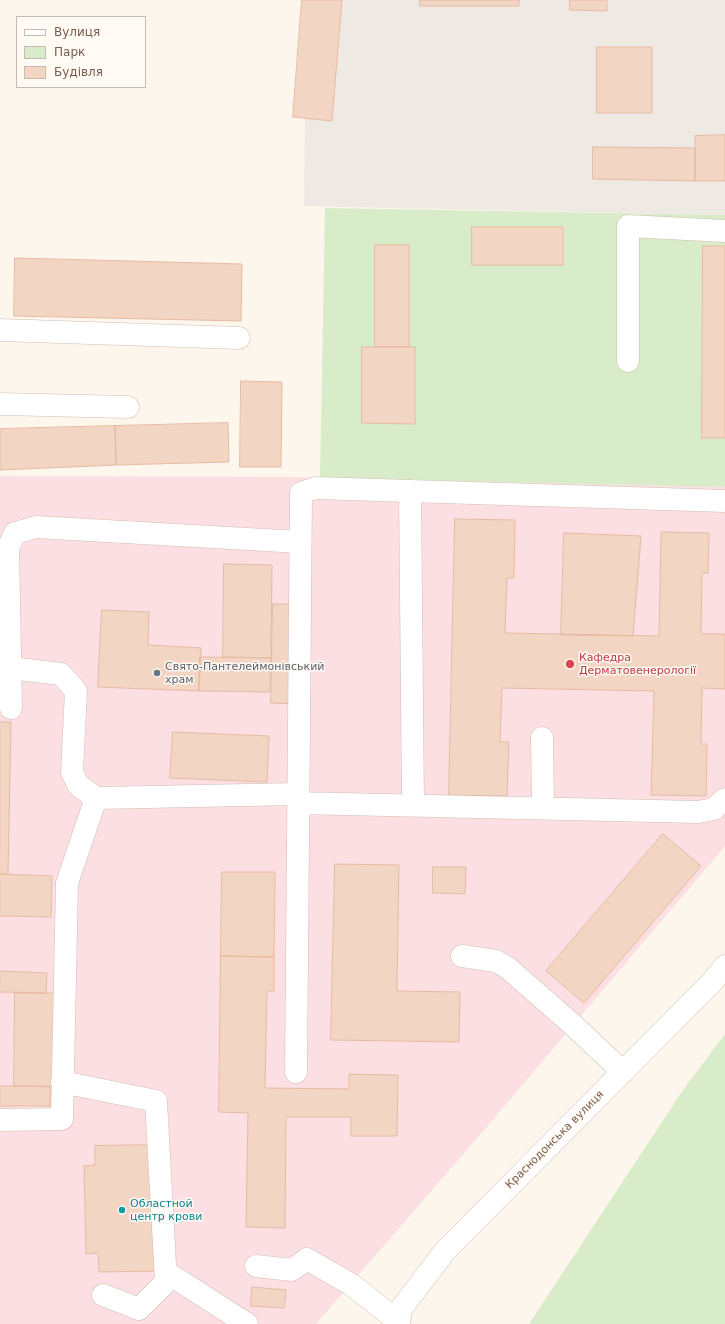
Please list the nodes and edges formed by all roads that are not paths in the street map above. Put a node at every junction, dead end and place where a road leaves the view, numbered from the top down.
1 (725, 231) edge
2 (0, 330) edge
3 (239, 338) dead end
4 (628, 361) dead end
5 (0, 404) edge
6 (128, 407) dead end
7 (410, 491) junction
8 (725, 501) edge
9 (300, 542) junction
10 (10, 668) junction
11 (11, 708) dead end
12 (542, 738) dead end
13 (96, 798) junction
14 (298, 799) junction
15 (725, 799) edge
16 (413, 806) junction
17 (542, 808) junction
18 (462, 956) dead end
19 (725, 966) edge
20 (296, 1072) dead end
21 (623, 1072) junction
22 (62, 1082) junction
23 (0, 1120) edge
24 (256, 1266) dead end
25 (166, 1272) junction
26 (103, 1295) dead end
27 (399, 1323) edge
28 (248, 1324) edge

1 - 4 street
2 - 3 street
5 - 6 street
7 - 8 street
7 - 9 street
7 - 16 street
9 - 10 street
9 - 14 street
10 - 11 street
10 - 13 street
12 - 17 street
13 - 14 street
13 - 22 street
14 - 16 street
14 - 20 street
15 - 17 street
16 - 17 street
18 - 21 street
19 - 21 street, Краснодонська вулиця
21 - 27 street, Краснодонська вулиця
22 - 23 street
22 - 25 street
24 - 27 street
25 - 26 street
25 - 28 street

